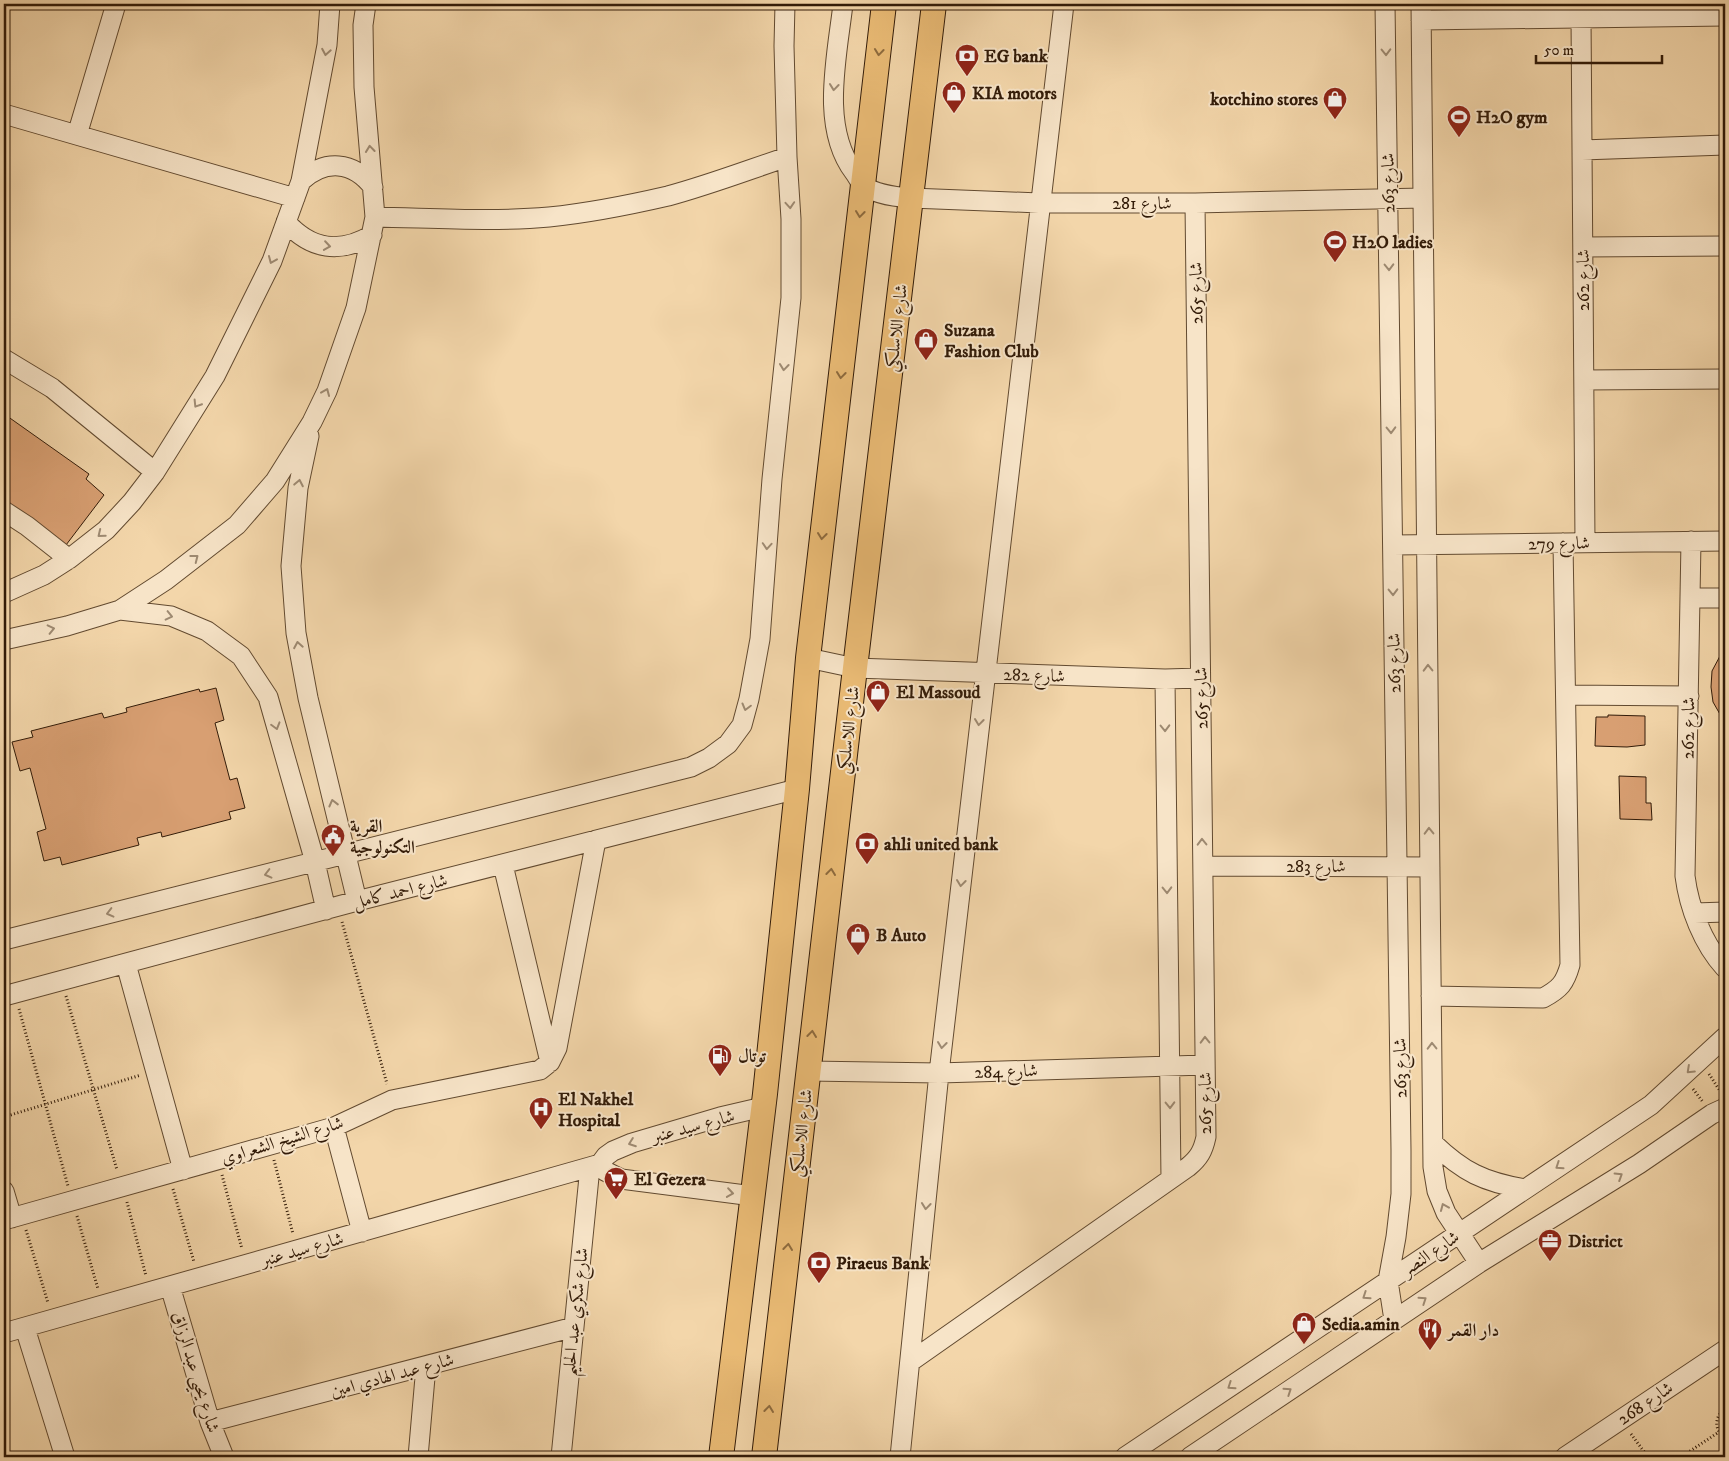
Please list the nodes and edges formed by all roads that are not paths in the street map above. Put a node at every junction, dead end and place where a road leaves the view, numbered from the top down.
1 (116, 4) edge
2 (330, 4) edge
3 (366, 4) edge
4 (786, 4) edge
5 (843, 4) edge
6 (884, 4) edge
7 (934, 4) edge
8 (1064, 4) edge
9 (1385, 4) edge
10 (1421, 12) edge
11 (1725, 16) edge
12 (1581, 18) junction
13 (4, 114) edge
14 (77, 135) junction
15 (1725, 145) edge
16 (1582, 150) junction
17 (787, 157) junction
18 (864, 185) junction
19 (373, 187) junction
20 (298, 189) junction
21 (911, 198) junction
22 (1423, 198) junction
23 (1388, 199) junction
24 (1196, 203) junction
25 (1039, 204) junction
26 (286, 222) junction
27 (374, 226) junction
28 (1725, 246) edge
29 (1583, 247) junction
30 (4, 359) edge
31 (1725, 379) edge
32 (1584, 380) junction
33 (312, 422) junction
34 (155, 472) junction
35 (4, 511) edge
36 (1692, 541) junction
37 (1725, 541) edge
38 (1585, 542) junction
39 (1563, 543) junction
40 (1393, 545) junction
41 (1426, 545) junction
42 (69, 559) junction
43 (4, 593) edge
44 (1690, 598) junction
45 (1725, 598) edge
46 (120, 610) junction
47 (4, 640) edge
48 (808, 658) junction
49 (855, 668) junction
50 (985, 674) junction
51 (1200, 678) junction
52 (1165, 679) junction
53 (1566, 695) junction
54 (1689, 696) junction
55 (797, 789) junction
56 (596, 840) junction
57 (345, 854) junction
58 (315, 862) junction
59 (503, 864) junction
60 (1202, 866) junction
61 (1397, 866) junction
62 (1430, 866) junction
63 (358, 901) junction
64 (332, 908) junction
65 (1725, 912) edge
66 (1695, 913) junction
67 (4, 940) edge
68 (126, 964) junction
69 (1725, 968) edge
70 (9, 995) edge
71 (1431, 996) junction
72 (1725, 1037) edge
73 (550, 1062) junction
74 (1205, 1065) junction
75 (1170, 1066) junction
76 (808, 1071) junction
77 (939, 1073) junction
78 (764, 1108) junction
79 (1719, 1111) edge
80 (334, 1127) junction
81 (1432, 1143) junction
82 (595, 1166) junction
83 (176, 1172) junction
84 (1171, 1178) junction
85 (1525, 1189) junction
86 (4, 1191) edge
87 (753, 1196) junction
88 (12, 1218) edge
89 (362, 1232) junction
90 (1459, 1234) junction
91 (1479, 1262) junction
92 (1388, 1281) junction
93 (170, 1286) junction
94 (1394, 1320) junction
95 (574, 1327) junction
96 (25, 1328) junction
97 (4, 1333) edge
98 (1725, 1350) edge
99 (910, 1362) junction
100 (426, 1366) junction
101 (210, 1422) junction
102 (64, 1457) edge
103 (224, 1457) edge
104 (418, 1457) edge
105 (561, 1457) edge
106 (721, 1457) edge
107 (764, 1457) edge
108 (900, 1457) edge
109 (1125, 1457) edge
110 (1190, 1457) edge
111 (1565, 1457) edge

1 - 14 street
2 -> 20 street
19 -> 3 street
4 - 17 street
5 -> 18 street
6 -> 18 main road
7 - 21 main road, شارع اللاسلكي
8 - 25 street
9 -> 23 street, شارع 263
10 - 12 street
10 - 22 street, شارع 263
11 - 12 street
12 - 16 street, شارع 262
13 - 14 street
14 - 20 street
15 - 16 street
16 - 29 street, شارع 262
17 - 27 street
17 -> 57 street
18 - 21 street, شارع 281
18 -> 48 main road
19 - 20 street
19 - 27 street
20 - 26 street
21 - 25 street, شارع 281
21 - 49 main road, شارع اللاسلكي
22 - 23 street, شارع 281
22 - 41 street, شارع 263
23 - 24 street, شارع 281
23 -> 40 street, شارع 263
24 - 25 street, شارع 281
24 - 51 street, شارع 265
25 - 50 street
26 -> 27 street
26 -> 34 street
33 -> 27 street
28 - 29 street
29 - 32 street, شارع 262
30 - 34 street
31 - 32 street
32 - 38 street, شارع 262
46 -> 33 street
57 -> 33 street
34 -> 42 street
35 - 42 street
36 - 37 street, شارع 279
36 - 38 street, شارع 279
36 - 44 street, شارع 262
38 - 39 street, شارع 279
39 - 41 street, شارع 279
39 - 53 street
40 - 41 street, شارع 279
40 -> 61 street, شارع 263
62 -> 41 street, شارع 263
42 - 43 street
44 - 45 street
44 - 54 street, شارع 262
47 -> 46 street
46 -> 58 street
48 - 49 street, شارع 282
48 - 55 main road
49 - 50 street, شارع 282
76 -> 49 main road, شارع اللاسلكي
50 - 52 street, شارع 282
50 -> 77 street
51 - 52 street, شارع 282
60 -> 51 street, شارع 265
52 -> 75 street, شارع 265
53 - 54 street
53 - 71 street
54 - 66 street, شارع 262
55 - 56 street, شارع احمد كامل
55 - 78 main road
56 - 59 street, شارع احمد كامل
56 - 73 street
57 - 58 street
57 - 63 street
58 - 64 street
58 -> 67 street
59 - 63 street, شارع احمد كامل
59 - 73 street
60 - 61 street, شارع 283
74 -> 60 street, شارع 265
61 - 62 street, شارع 283
61 - 92 street, شارع 263
62 - 71 street, شارع 263
63 - 64 street, شارع احمد كامل
64 - 68 street, شارع احمد كامل
65 - 66 street
66 - 69 street, شارع 262
68 - 70 street, شارع احمد كامل
68 - 83 street
81 -> 71 street, شارع 263
72 -> 85 street, شارع النصر
73 - 80 street, شارع الشيخ الشعراوي
74 - 75 street, شارع 284
74 - 84 street, شارع 265
75 - 77 street, شارع 284
75 -> 84 street, شارع 265
76 - 77 street, شارع 284
107 -> 76 main road, شارع اللاسلكي
77 -> 99 street
78 -> 82 street, شارع سيد عنبر
78 - 87 main road
91 -> 79 street, شارع النصر
80 - 83 street, شارع الشيخ الشعراوي
80 - 89 street
81 - 85 street
90 -> 81 street, شارع 263
82 -> 87 street
82 - 89 street, شارع سيد عنبر
82 - 95 street, شارع شكري عبد الحليم
83 - 88 street, شارع الشيخ الشعراوي
84 - 99 street, شارع 265
85 - 90 street, شارع النصر
86 - 88 street
87 - 106 main road
89 - 93 street, شارع سيد عنبر
90 - 91 street, شارع 263
90 - 92 street, شارع النصر
94 -> 91 street, شارع النصر
92 - 94 street, شارع 263
92 -> 109 street, شارع النصر
93 - 96 street, شارع سيد عنبر
93 - 101 street, شارع يحيى عبد الرزاق
110 -> 94 street, شارع النصر
95 - 100 street, شارع عبد الهادي امين
95 - 105 street, شارع شكري عبد الحليم
96 - 97 street, شارع سيد عنبر
96 - 102 street
98 - 111 street, شارع 268
99 - 108 street
100 - 101 street, شارع عبد الهادي امين
100 - 104 street
101 - 103 street, شارع يحيى عبد الرزاق

